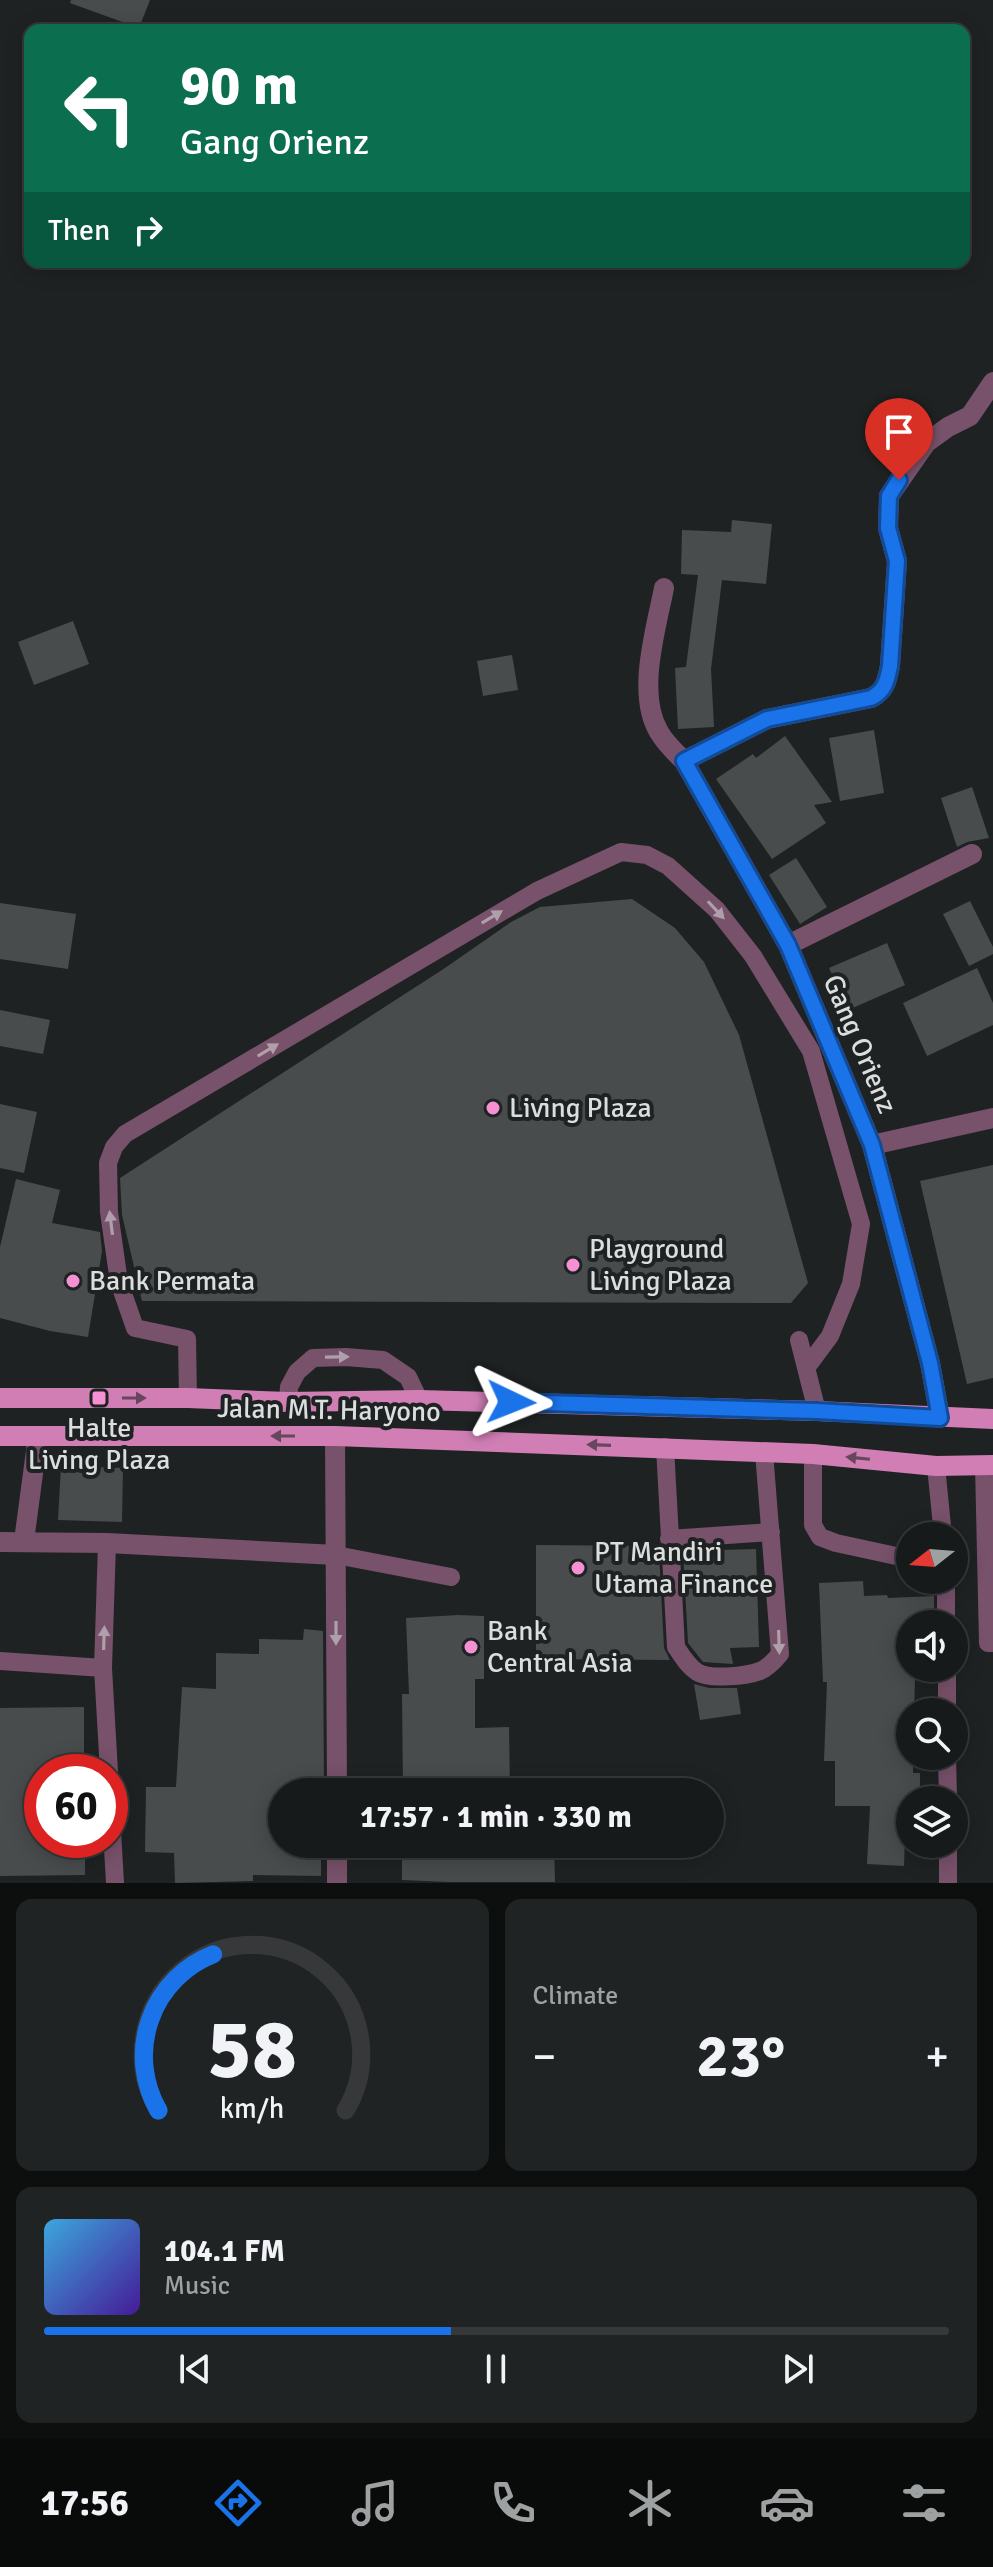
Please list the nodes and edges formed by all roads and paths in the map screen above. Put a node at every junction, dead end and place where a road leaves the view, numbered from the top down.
1 (993, 382) edge
2 (664, 588) dead end
3 (684, 761) junction
4 (972, 854) dead end
5 (788, 945) junction
6 (993, 1118) edge
7 (872, 1145) junction
8 (799, 1340) dead end
9 (807, 1367) junction
10 (0, 1398) edge
11 (188, 1398) junction
12 (419, 1400) junction
13 (288, 1402) junction
14 (817, 1411) junction
15 (940, 1418) junction
16 (993, 1419) edge
17 (0, 1436) edge
18 (38, 1436) junction
19 (335, 1436) junction
20 (665, 1447) junction
21 (764, 1452) junction
22 (813, 1454) junction
23 (988, 1465) edge
24 (936, 1466) junction
25 (942, 1522) edge
26 (771, 1532) junction
27 (669, 1539) junction
28 (24, 1541) junction
29 (0, 1542) edge
30 (107, 1543) junction
31 (336, 1555) junction
32 (896, 1556) edge
33 (451, 1577) dead end
34 (993, 1643) edge
35 (0, 1661) edge
36 (103, 1668) junction
37 (108, 1754) edge
38 (337, 1778) edge
39 (114, 1858) edge
40 (337, 1858) edge
41 (948, 1858) edge
42 (115, 1883) edge
43 (337, 1883) edge
44 (948, 1883) edge

1 - 3 street
2 - 3 street, Gang Orienz
3 - 5 street, Gang Orienz
4 - 5 street
5 - 7 street, Gang Orienz
6 - 7 street
7 - 15 street, Gang Orienz
8 - 9 lane
11 -> 9 lane
9 - 14 lane
10 -> 11 main road, Jalan M.T. Haryono
11 - 13 main road, Jalan M.T. Haryono
12 - 13 main road, Jalan M.T. Haryono
13 -> 12 lane
12 - 14 main road, Jalan M.T. Haryono
14 - 15 main road, Jalan M.T. Haryono
15 - 16 main road, Jalan M.T. Haryono
17 - 18 main road, Jalan M.T. Haryono
19 -> 18 main road, Jalan M.T. Haryono
18 - 28 street
20 -> 19 main road, Jalan M.T. Haryono
19 - 31 street
20 - 21 main road, Jalan M.T. Haryono
20 - 27 lane
21 - 22 main road, Jalan M.T. Haryono
21 - 26 lane
24 -> 22 main road, Jalan M.T. Haryono
22 - 32 lane
23 - 24 main road, Jalan M.T. Haryono
23 - 34 lane
24 - 25 lane
26 - 27 lane
26 -> 27 lane
28 - 29 street
28 - 30 street
30 - 31 street
36 -> 30 lane
31 - 33 lane
31 -> 38 street
35 - 36 lane
36 - 37 lane
39 - 42 lane
40 - 43 street
41 - 44 lane

